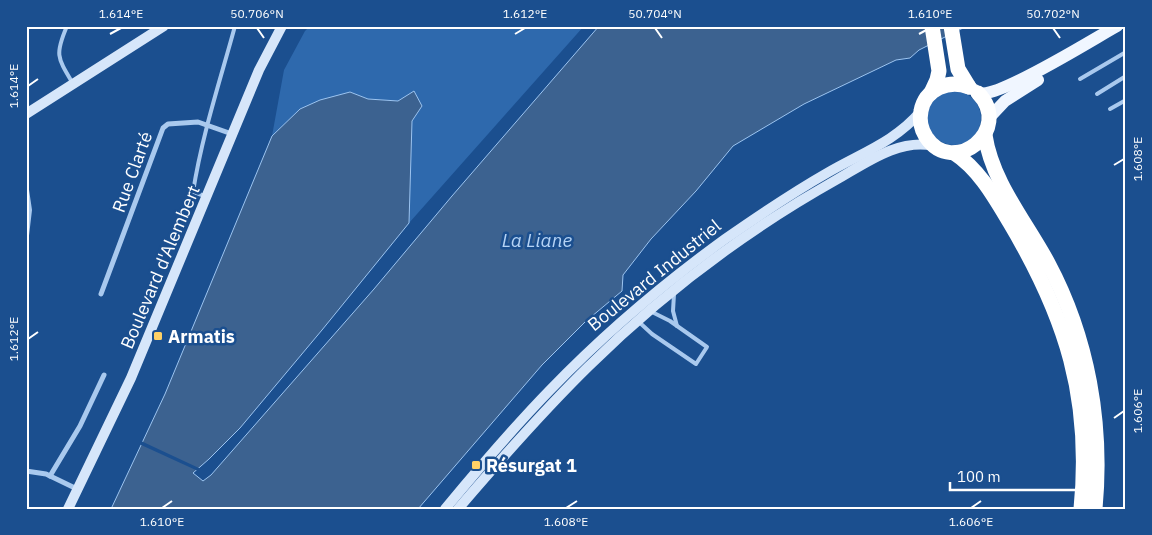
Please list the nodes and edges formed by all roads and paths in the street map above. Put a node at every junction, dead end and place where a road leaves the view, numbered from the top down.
1 (67, 26) edge
2 (164, 26) edge
3 (235, 26) edge
4 (932, 26) edge
5 (951, 26) edge
6 (1117, 26) edge
7 (281, 29) edge
8 (1126, 31) edge
9 (1126, 52) edge
10 (1126, 76) edge
11 (1080, 79) dead end
12 (73, 84) junction
13 (974, 90) junction
14 (931, 93) junction
15 (1097, 94) dead end
16 (1126, 100) edge
17 (1110, 109) dead end
18 (921, 111) junction
19 (26, 114) edge
20 (989, 118) junction
21 (208, 124) junction
22 (232, 134) junction
23 (984, 135) junction
24 (934, 146) junction
25 (954, 152) junction
26 (26, 183) edge
27 (206, 197) junction
28 (26, 244) edge
29 (675, 290) junction
30 (101, 294) dead end
31 (650, 310) junction
32 (635, 314) junction
33 (677, 326) junction
34 (1069, 328) junction
35 (1080, 365) junction
36 (104, 376) dead end
37 (26, 471) edge
38 (50, 476) junction
39 (78, 490) junction
40 (68, 509) edge
41 (445, 509) edge
42 (458, 509) edge
43 (1081, 509) edge
44 (1095, 509) edge

1 - 12 lane
2 - 12 street
3 - 21 lane
4 - 14 highway
5 - 13 highway
6 - 13 main road
7 - 22 street, Boulevard d'Alembert
8 - 20 main road
9 - 11 lane
10 - 15 lane
12 - 19 street
13 - 14 highway
13 - 20 highway
14 - 18 highway
16 - 17 lane
18 - 24 highway
18 - 32 street, Boulevard Industriel
20 - 23 highway
21 - 22 street, Rue Clarté
21 - 27 lane
21 - 30 street, Rue Clarté
22 - 27 street, Boulevard d'Alembert
23 - 25 highway
23 - 34 highway
24 - 25 highway
24 - 29 street, Boulevard Industriel
25 - 34 highway
26 - 28 lane
27 - 39 street, Boulevard d'Alembert
29 - 31 street, Boulevard Industriel
29 - 33 lane
31 - 32 street, Boulevard Industriel
31 - 33 lane
32 - 33 lane
32 - 41 street, Boulevard Industriel
32 - 42 street, Boulevard Industriel
34 - 35 highway
35 - 43 highway
35 - 44 highway
36 - 38 street
37 - 38 street
38 - 39 street
39 - 40 street, Boulevard d'Alembert

